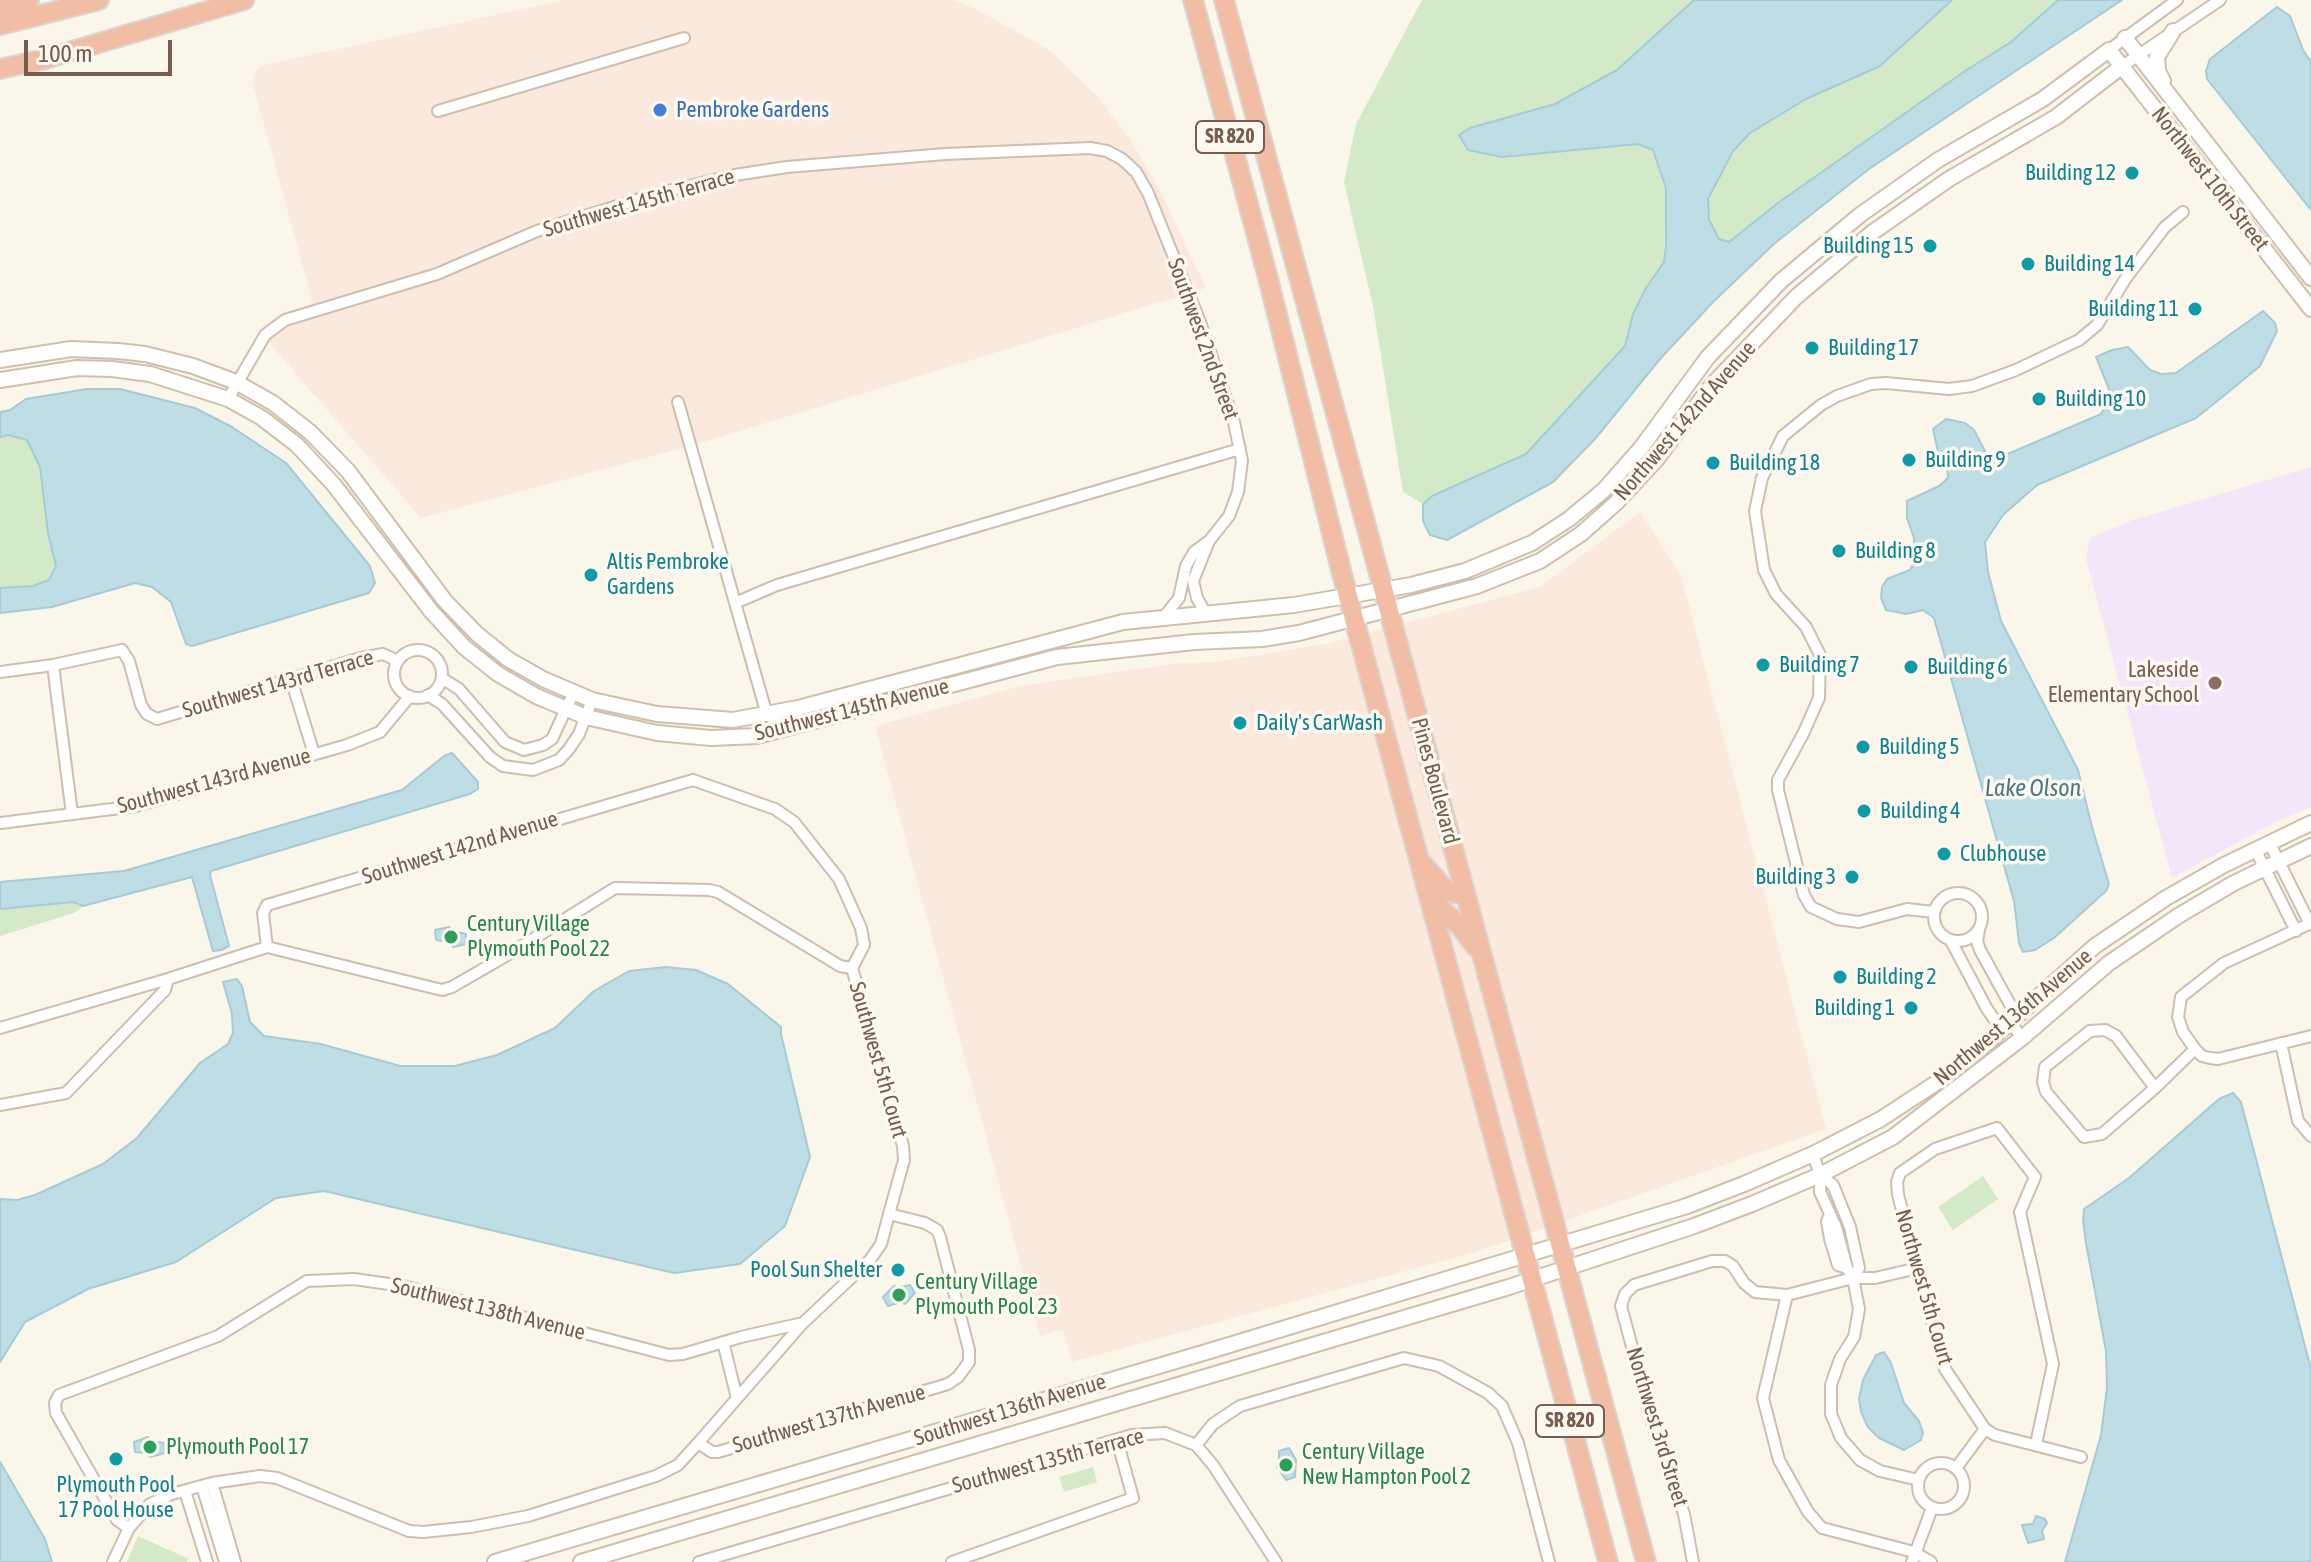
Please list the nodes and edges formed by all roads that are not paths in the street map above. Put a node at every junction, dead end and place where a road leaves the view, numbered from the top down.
1 (29, 0) edge
2 (99, 0) edge
3 (244, 0) edge
4 (1193, 0) edge
5 (1224, 0) edge
6 (2177, 0) edge
7 (2220, 0) edge
8 (0, 7) edge
9 (0, 25) edge
10 (2173, 31) junction
11 (684, 38) dead end
12 (2125, 38) junction
13 (2109, 50) junction
14 (2137, 56) junction
15 (2121, 67) junction
16 (0, 69) edge
17 (2174, 103) junction
18 (438, 111) dead end
19 (1107, 151) joint
20 (2183, 212) dead end
21 (2311, 278) edge
22 (2311, 309) edge
23 (0, 360) edge
24 (0, 380) edge
25 (236, 382) junction
26 (228, 399) junction
27 (678, 402) dead end
28 (1240, 449) junction
29 (1209, 541) junction
30 (1383, 590) junction
31 (1348, 596) junction
32 (735, 603) junction
33 (1389, 610) junction
34 (1206, 614) junction
35 (1169, 617) junction
36 (1355, 619) junction
37 (1194, 642) junction
38 (398, 661) junction
39 (53, 665) junction
40 (0, 672) edge
41 (291, 679) junction
42 (443, 679) junction
43 (574, 692) junction
44 (428, 695) junction
45 (410, 696) junction
46 (592, 700) junction
47 (568, 709) junction
48 (767, 715) junction
49 (586, 717) junction
50 (789, 729) junction
51 (314, 754) junction
52 (72, 814) junction
53 (0, 823) edge
54 (2311, 823) edge
55 (2262, 846) junction
56 (2311, 846) edge
57 (1419, 859) junction
58 (2272, 865) junction
59 (1465, 895) junction
60 (1429, 898) junction
61 (1934, 912) junction
62 (2310, 923) edge
63 (1981, 925) junction
64 (2296, 931) junction
65 (1951, 941) junction
66 (267, 947) junction
67 (1481, 955) junction
68 (852, 968) junction
69 (168, 979) junction
70 (2011, 1023) junction
71 (0, 1028) edge
72 (2311, 1036) edge
73 (2022, 1038) junction
74 (2281, 1043) junction
75 (2195, 1049) junction
76 (2155, 1088) junction
77 (0, 1105) edge
78 (2310, 1135) edge
79 (1813, 1154) junction
80 (1820, 1175) junction
81 (889, 1214) junction
82 (1830, 1215) junction
83 (1559, 1244) junction
84 (1854, 1244) junction
85 (1842, 1248) junction
86 (1525, 1255) junction
87 (1565, 1268) junction
88 (1918, 1268) junction
89 (1850, 1273) junction
90 (1531, 1279) junction
91 (1787, 1295) junction
92 (803, 1323) junction
93 (723, 1342) junction
94 (737, 1398) junction
95 (1985, 1429) junction
96 (1117, 1440) junction
97 (698, 1443) junction
98 (2036, 1444) junction
99 (1196, 1445) junction
100 (2081, 1457) dead end
101 (1956, 1468) junction
102 (1919, 1480) junction
103 (207, 1484) junction
104 (185, 1491) junction
105 (1932, 1508) junction
106 (129, 1528) junction
107 (1913, 1557) edge
108 (113, 1562) edge
109 (207, 1562) edge
110 (225, 1562) edge
111 (235, 1562) edge
112 (495, 1562) edge
113 (581, 1562) edge
114 (699, 1562) edge
115 (952, 1562) edge
116 (1276, 1562) edge
117 (1549, 1562) edge
118 (1608, 1562) edge
119 (1646, 1562) edge
120 (1693, 1562) edge
121 (1931, 1562) edge

1 - 8 highway
2 - 9 highway
3 - 16 highway
4 - 31 highway, Pines Boulevard / SR 820
5 - 30 highway, Pines Boulevard / SR 820
6 - 12 street, Northwest 142nd Avenue
7 - 10 street, Northwest 142nd Avenue
10 - 14 street, Northwest 142nd Avenue
10 - 17 street
11 - 18 street
12 - 13 street, Northwest 142nd Avenue
12 - 14 street, Northwest 10th Street
13 - 15 street, Northwest 10th Street
13 - 30 street, Northwest 142nd Avenue
14 - 15 street, Northwest 142nd Avenue
14 - 17 street, Northwest 10th Street
15 - 22 street, Northwest 10th Street
15 - 33 street, Northwest 142nd Avenue
17 - 21 street, Northwest 10th Street
19 - 25 street, Southwest 145th Terrace
19 - 28 street, Southwest 2nd Street
20 - 61 street
23 - 25 street, Southwest 145th Avenue
24 - 26 street, Southwest 145th Avenue
25 - 26 street, Southwest 145th Terrace
25 - 43 street, Southwest 145th Avenue
26 - 47 street, Southwest 145th Avenue
27 - 32 street
28 - 29 street, Southwest 2nd Street
28 - 32 street
29 - 34 street, Southwest 2nd Street
29 - 35 street, Southwest 2nd Street
30 - 31 street, Northwest 142nd Avenue
30 - 33 highway, Pines Boulevard / SR 820
31 - 34 street, Southwest 145th Avenue
31 - 36 highway, Pines Boulevard / SR 820
32 - 48 street
33 - 36 street, Northwest 142nd Avenue
33 - 59 highway, Pines Boulevard / SR 820
34 - 35 street, Southwest 145th Avenue
35 - 37 street
35 - 48 street, Southwest 145th Avenue
36 - 37 street, Southwest 145th Avenue
36 - 57 highway, Pines Boulevard / SR 820
37 - 50 street, Southwest 145th Avenue
38 - 41 street, Southwest 143rd Terrace
38 - 42 street
38 - 45 street
39 - 40 street
39 - 41 street, Southwest 143rd Terrace
39 - 52 street
41 - 51 street
42 - 44 street
42 - 47 street
43 - 46 street, Southwest 145th Avenue
43 - 47 street
44 - 45 street
44 - 49 street
45 - 51 street, Southwest 143rd Avenue
46 - 48 street, Southwest 145th Avenue
46 - 49 street
47 - 49 street, Southwest 145th Avenue
48 - 50 street
49 - 50 street, Southwest 145th Avenue
51 - 52 street, Southwest 143rd Avenue
52 - 53 street, Southwest 143rd Avenue
54 - 55 street, Northwest 136th Avenue
55 - 58 street
55 - 70 street, Northwest 136th Avenue
56 - 58 street, Northwest 136th Avenue
57 - 59 highway
57 - 60 highway, Pines Boulevard / SR 820
58 - 62 street
58 - 64 street
58 - 73 street, Northwest 136th Avenue
59 - 67 highway, Pines Boulevard / SR 820
60 - 67 highway
60 - 86 highway, Pines Boulevard / SR 820
61 - 63 street
61 - 65 street
62 - 64 street
63 - 65 street
63 - 70 street
64 - 75 street
65 - 70 street
66 - 68 street
66 - 68 street, Southwest 142nd Avenue
66 - 69 street
67 - 83 highway, Pines Boulevard / SR 820
68 - 81 street, Southwest 5th Court
69 - 71 street
69 - 77 street
70 - 73 street
70 - 79 street, Northwest 136th Avenue
72 - 74 street
73 - 80 street, Northwest 136th Avenue
74 - 75 street
74 - 78 street
75 - 76 street
76 - 76 street
79 - 80 street
79 - 83 street, Northwest 136th Avenue
80 - 82 street
80 - 84 street
80 - 87 street, Northwest 136th Avenue
81 - 92 street, Southwest 138th Avenue
81 - 97 street, Southwest 137th Avenue
82 - 85 street
82 - 89 street
83 - 86 street, Northwest 136th Avenue
83 - 87 highway, Pines Boulevard / SR 820
84 - 85 street
84 - 89 street
85 - 89 street
86 - 90 highway, Pines Boulevard / SR 820
86 - 112 street, Southwest 136th Avenue
87 - 90 street, Northwest 136th Avenue
87 - 119 highway, Pines Boulevard / SR 820
88 - 89 street
88 - 95 street, Northwest 5th Court
88 - 98 street, Northwest 5th Court
89 - 91 street
89 - 102 street
90 - 113 street, Southwest 136th Avenue
90 - 118 highway, Pines Boulevard / SR 820
91 - 107 street
91 - 120 street, Northwest 3rd Street
92 - 93 street, Southwest 138th Avenue
92 - 94 street
93 - 94 street
93 - 106 street, Southwest 138th Avenue
94 - 97 street
95 - 98 street
95 - 101 street
96 - 99 street, Southwest 135th Terrace
96 - 114 street, Southwest 135th Terrace
96 - 115 street
97 - 103 street, Southwest 137th Avenue
98 - 100 street
99 - 116 street
99 - 117 street
101 - 102 street
101 - 105 street
102 - 105 street
103 - 104 street, Southwest 137th Avenue
103 - 110 street
103 - 111 street
104 - 106 street, Southwest 137th Avenue
104 - 109 street
105 - 107 street
106 - 108 street, Southwest 137th Avenue
107 - 121 street

